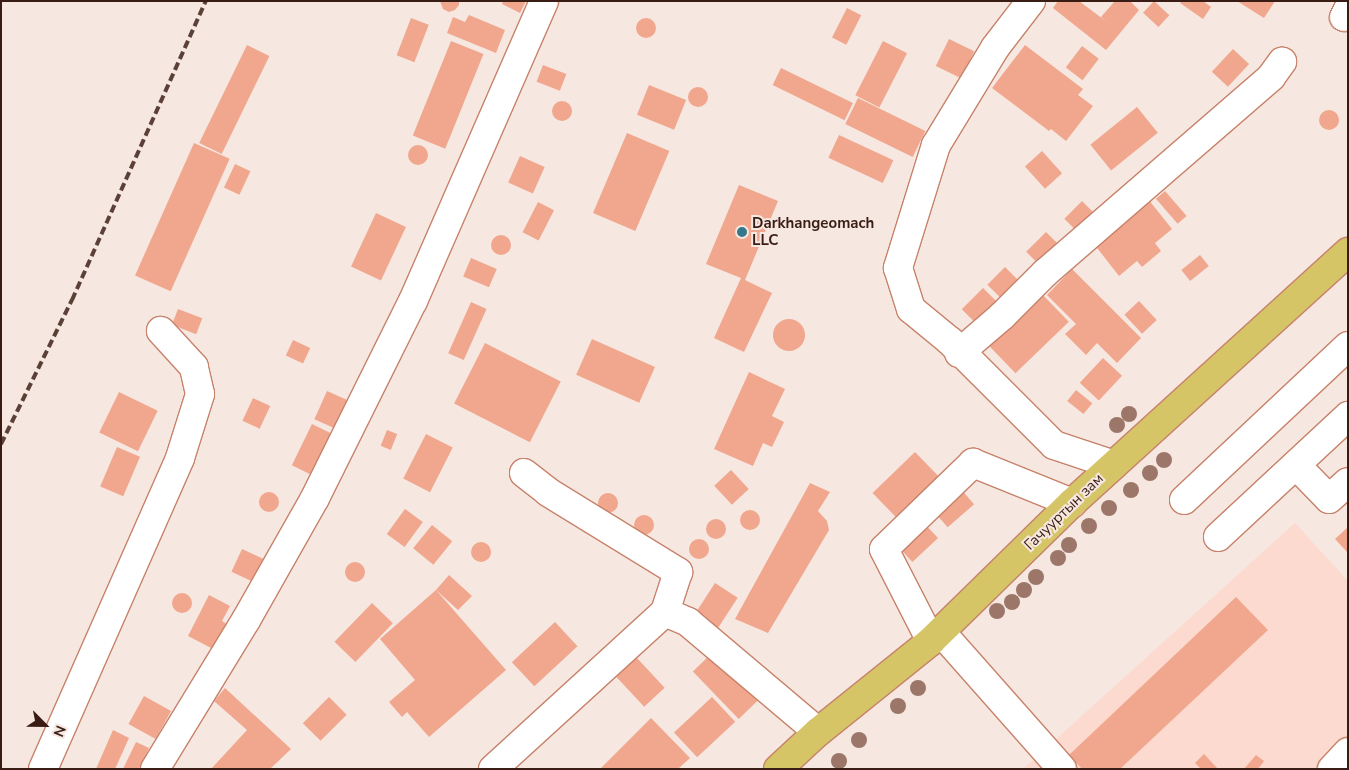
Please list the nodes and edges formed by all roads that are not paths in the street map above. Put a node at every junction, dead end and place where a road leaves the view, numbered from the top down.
1 (544, 1) edge
2 (1031, 1) edge
3 (1282, 62) dead end
4 (1346, 259) edge
5 (161, 331) dead end
6 (1348, 346) edge
7 (959, 352) junction
8 (1348, 416) edge
9 (1114, 465) junction
10 (1296, 465) junction
11 (524, 474) dead end
12 (1348, 482) edge
13 (1184, 500) dead end
14 (1072, 503) junction
15 (1218, 537) dead end
16 (665, 612) junction
17 (935, 636) junction
18 (818, 732) junction
19 (1348, 752) edge
20 (43, 769) edge
21 (155, 769) edge
22 (493, 769) edge
23 (778, 769) edge
24 (1062, 769) edge
25 (1332, 769) edge

1 - 21 street
2 - 7 street
3 - 7 street
4 - 9 highway, Гачууртын зам
5 - 20 street
6 - 13 street
7 - 9 street
8 - 10 street
9 - 14 highway, Гачууртын зам
10 - 12 street
10 - 15 street
11 - 16 street
14 - 17 highway, Гачууртын зам
14 - 17 street
16 - 18 street
16 - 22 street
17 - 18 highway, Гачууртын зам
17 - 24 street
18 - 23 highway, Гачууртын зам
19 - 25 street

